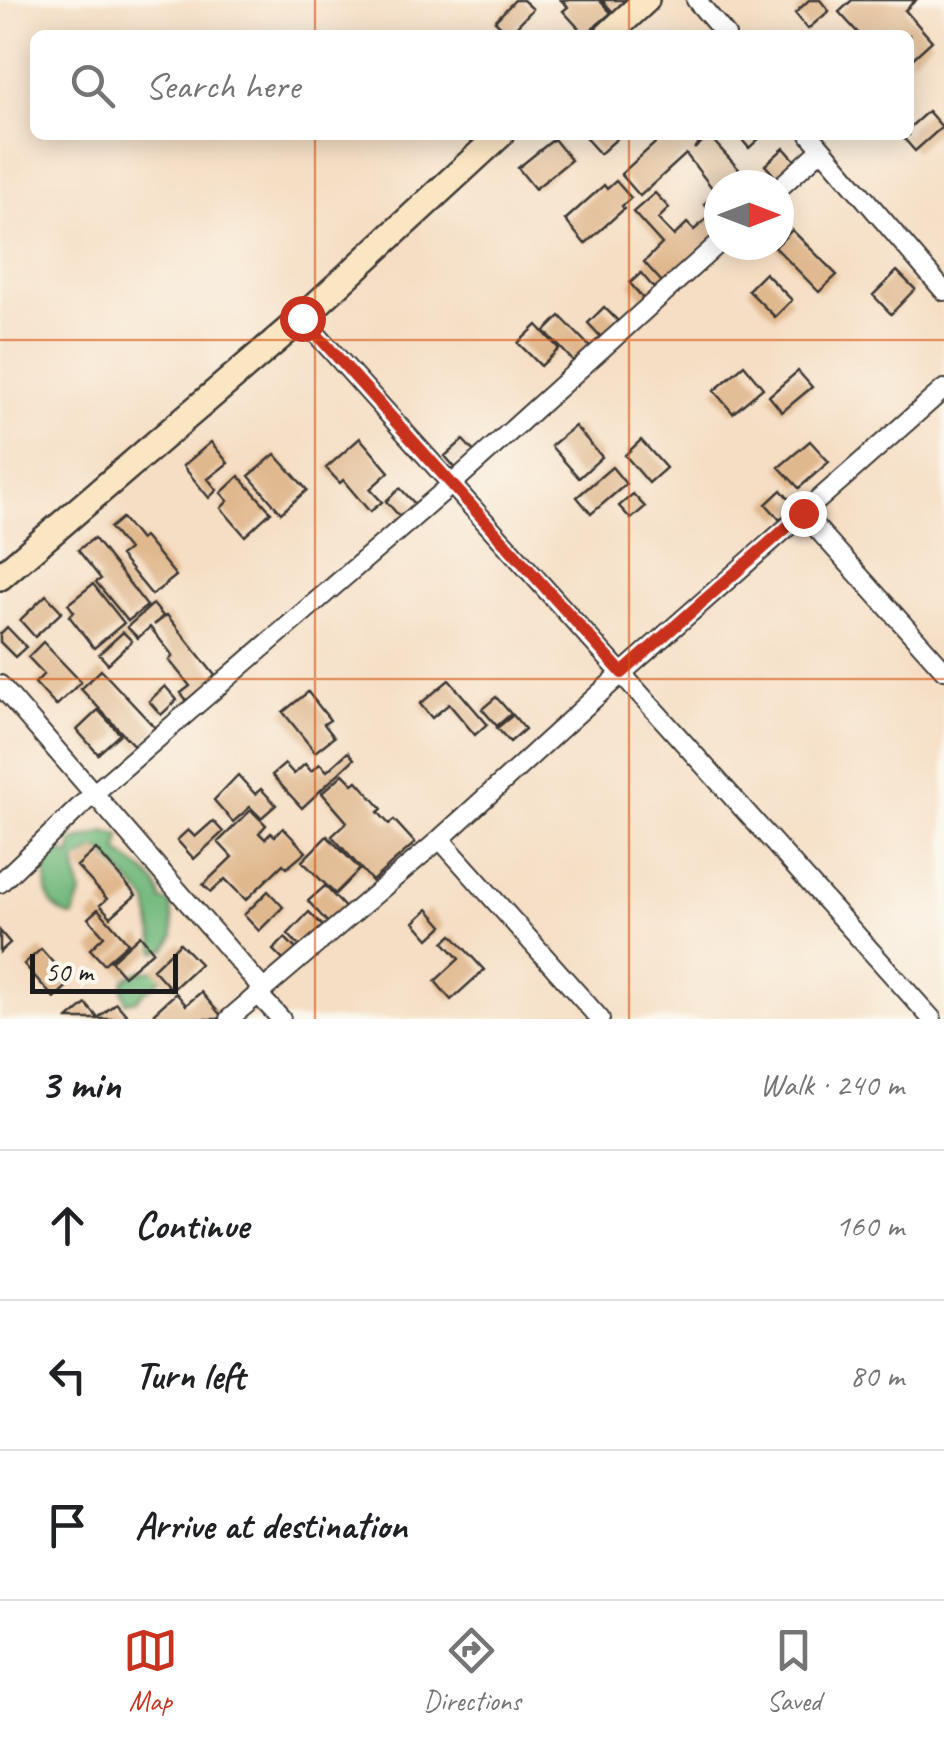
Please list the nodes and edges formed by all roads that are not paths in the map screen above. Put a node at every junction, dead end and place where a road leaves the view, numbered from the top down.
1 (646, 0) edge
2 (696, 0) edge
3 (613, 30) edge
4 (722, 30) edge
5 (495, 140) edge
6 (816, 142) edge
7 (793, 170) edge
8 (704, 257) edge
9 (944, 290) edge
10 (302, 318) junction
11 (944, 389) edge
12 (452, 484) junction
13 (803, 513) junction
14 (0, 577) edge
15 (944, 670) edge
16 (622, 673) junction
17 (0, 685) edge
18 (92, 796) junction
19 (440, 839) junction
20 (0, 883) edge
21 (260, 990) junction
22 (229, 1019) edge
23 (281, 1019) edge
24 (600, 1019) edge
25 (932, 1019) edge

1 - 3 street
2 - 4 street
5 - 10 street
6 - 7 street
6 - 9 street
8 - 12 street
10 - 12 street
10 - 14 street
11 - 13 street
12 - 16 street
12 - 18 street
13 - 15 street
13 - 16 street
16 - 19 street
16 - 25 street
17 - 18 street
18 - 20 street
18 - 21 street
19 - 21 street
19 - 24 street
21 - 22 street
21 - 23 street

